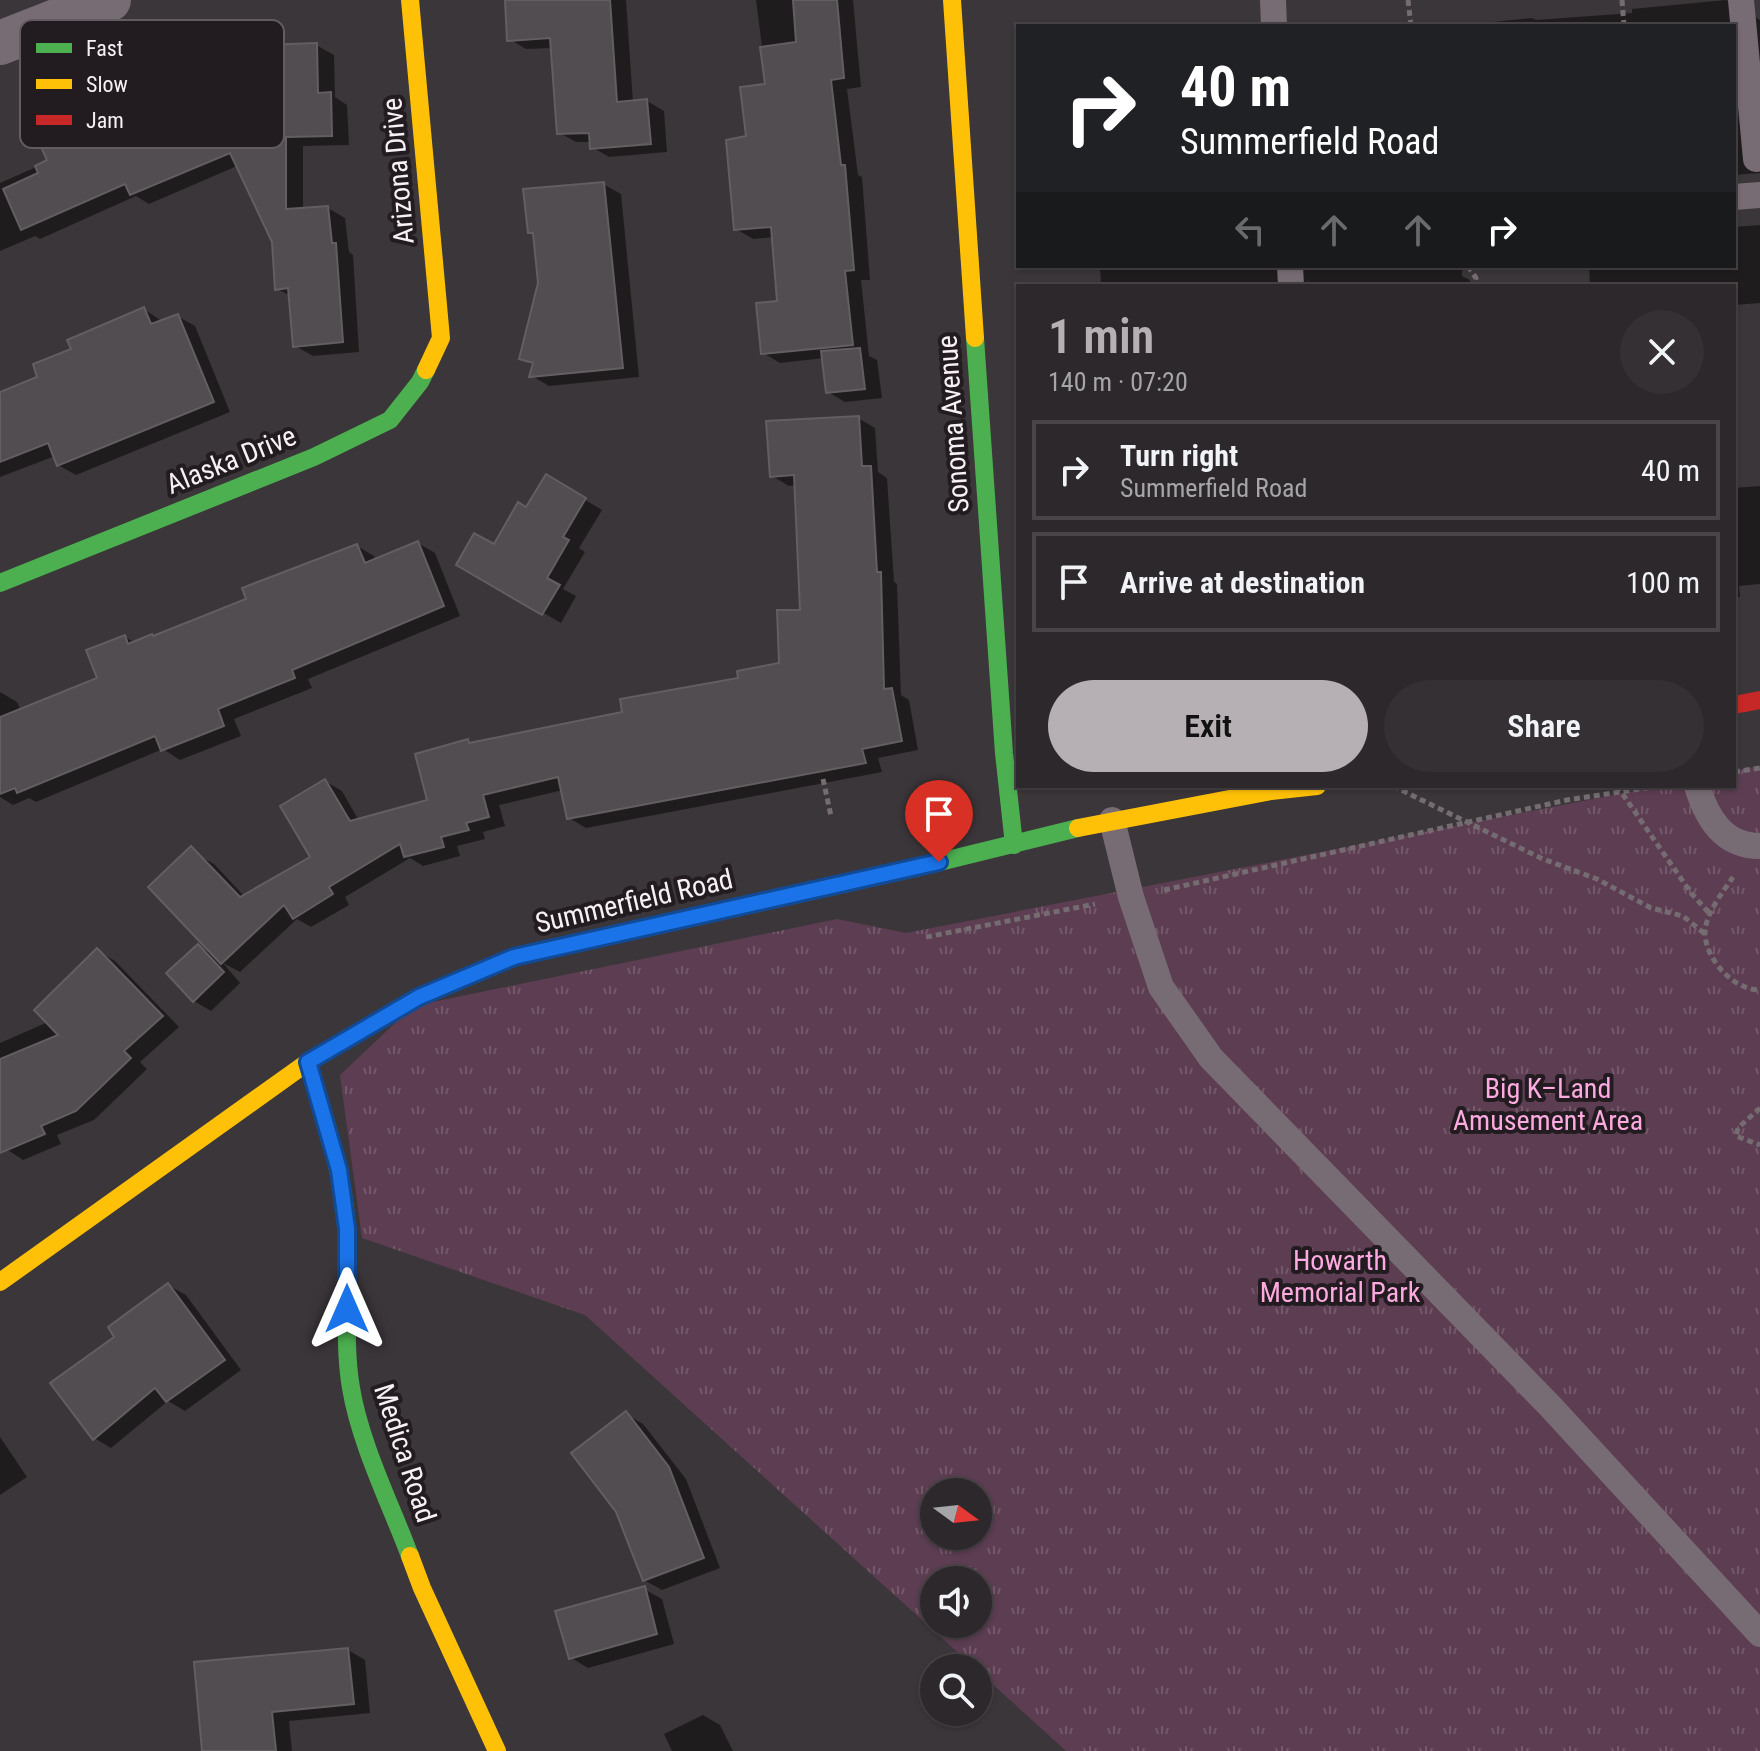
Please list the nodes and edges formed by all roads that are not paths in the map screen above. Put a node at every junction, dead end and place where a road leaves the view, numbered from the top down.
1 (109, 0) edge
2 (410, 0) edge
3 (952, 0) edge
4 (1273, 0) edge
5 (1741, 0) edge
6 (58, 20) edge
7 (1274, 24) edge
8 (20, 35) edge
9 (0, 43) edge
10 (1756, 159) dead end
11 (1760, 195) edge
12 (1736, 197) edge
13 (441, 338) joint
14 (0, 583) edge
15 (1760, 700) edge
16 (1736, 705) edge
17 (1299, 788) edge
18 (1698, 788) edge
19 (1112, 820) junction
20 (1014, 845) junction
21 (1752, 846) edge
22 (308, 1062) junction
23 (0, 1282) edge
24 (1760, 1634) edge
25 (497, 1751) edge

1 - 6 street
2 - 13 street, Arizona Drive
3 - 20 street, Sonoma Avenue
4 - 7 lane
5 - 10 lane
8 - 9 street
11 - 12 lane
13 - 14 street, Alaska Drive
15 - 16 street
17 - 19 street, Summerfield Road
18 - 21 lane
19 - 20 street, Summerfield Road
19 - 24 lane
20 - 22 street, Summerfield Road
22 - 23 street, Summerfield Road
22 - 25 street, Medica Road

